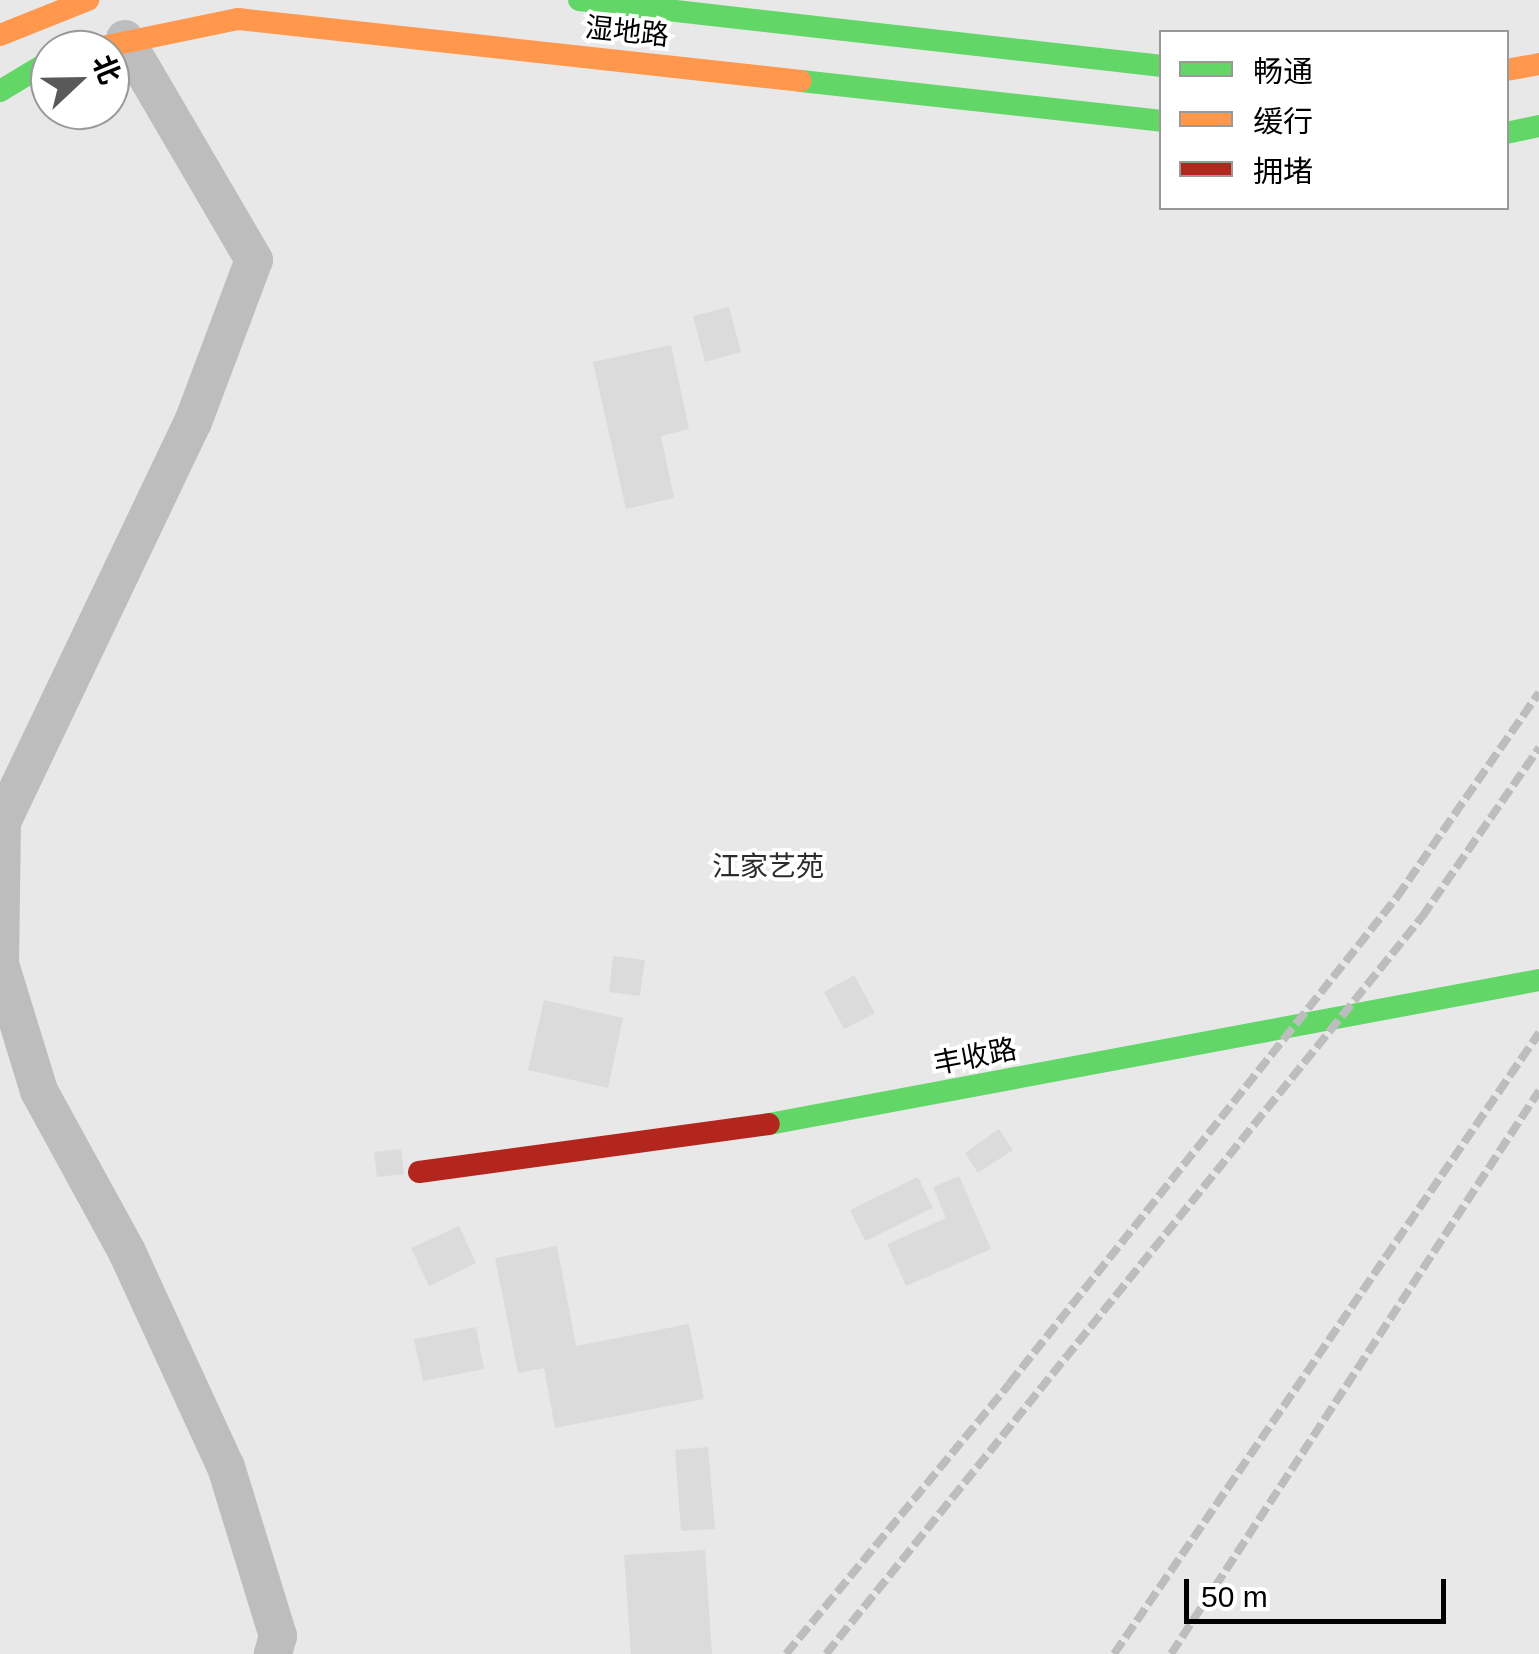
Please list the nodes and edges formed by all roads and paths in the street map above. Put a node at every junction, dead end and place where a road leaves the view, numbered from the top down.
1 (88, 0) edge
2 (579, 0) edge
3 (127, 30) edge
4 (0, 35) edge
5 (130, 35) edge
6 (1539, 64) edge
7 (1159, 66) edge
8 (1509, 69) edge
9 (30, 73) edge
10 (1021, 78) junction
11 (0, 91) edge
12 (1159, 121) edge
13 (1539, 126) edge
14 (1509, 132) edge
15 (0, 964) edge
16 (1539, 980) edge
17 (419, 1172) dead end
18 (273, 1654) edge

1 - 4 street
2 - 10 street, 湿地路
3 - 10 street, 湿地路
5 - 15 street
6 - 8 street
7 - 10 street, 湿地路
9 - 11 street
10 - 12 street, 湿地路
13 - 14 street
15 - 18 street
16 - 17 street, 丰收路

